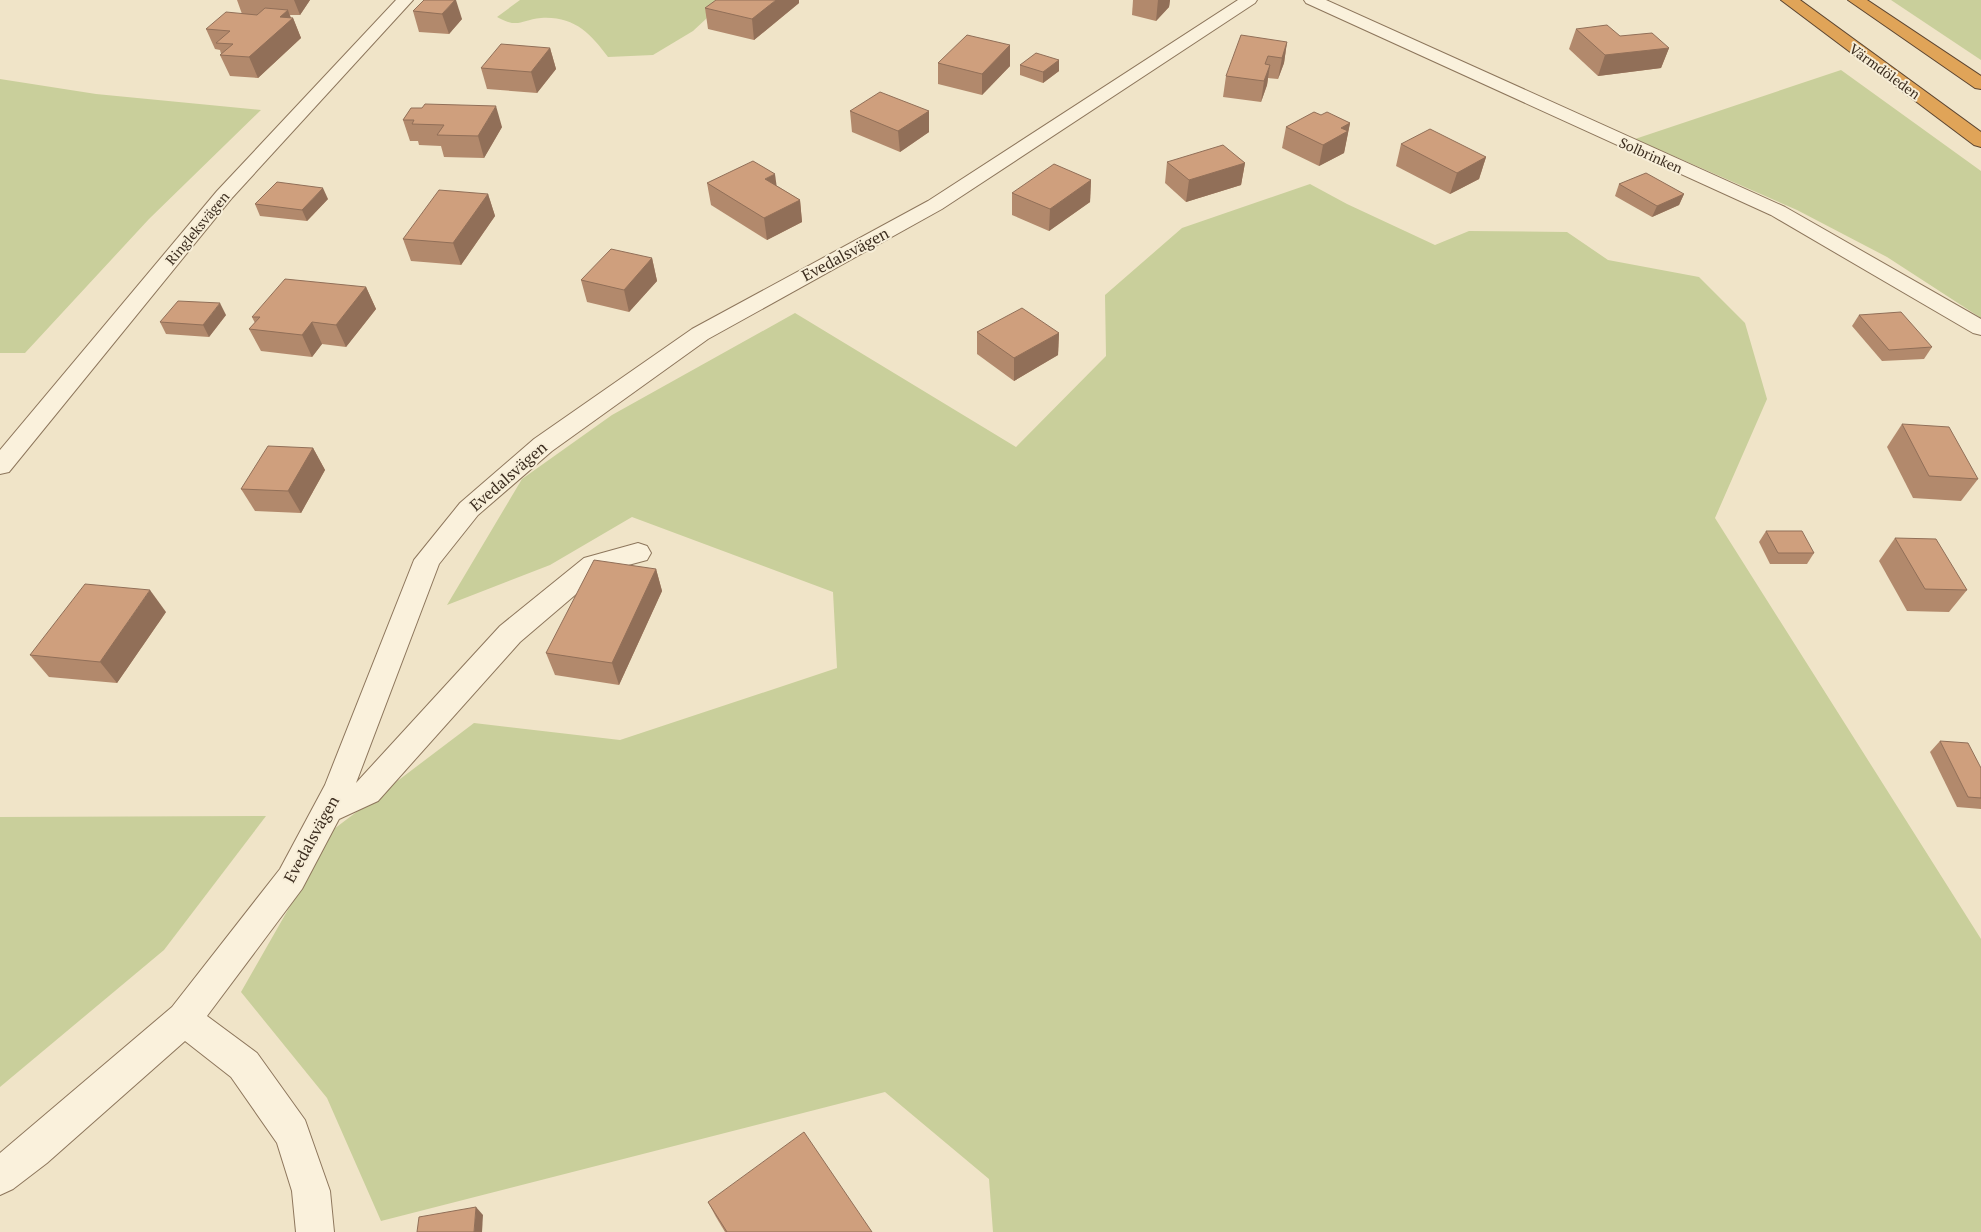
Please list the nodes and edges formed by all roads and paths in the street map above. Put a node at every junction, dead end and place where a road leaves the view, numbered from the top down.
1 (406, 0) edge
2 (1249, 0) edge
3 (1312, 0) edge
4 (1789, 0) edge
5 (1856, 0) edge
6 (1981, 84) edge
7 (1981, 141) edge
8 (1981, 328) edge
9 (0, 466) edge
10 (638, 553) dead end
11 (329, 809) junction
12 (184, 1019) junction
13 (0, 1176) edge
14 (315, 1232) edge

1 - 9 street, Ringleksvägen
2 - 11 street, Evedalsvägen
3 - 8 street, Solbrinken
4 - 7 highway, Värmdöleden
5 - 6 highway
10 - 11 street
11 - 12 street, Evedalsvägen
12 - 13 street, Evedalsvägen
12 - 14 street

